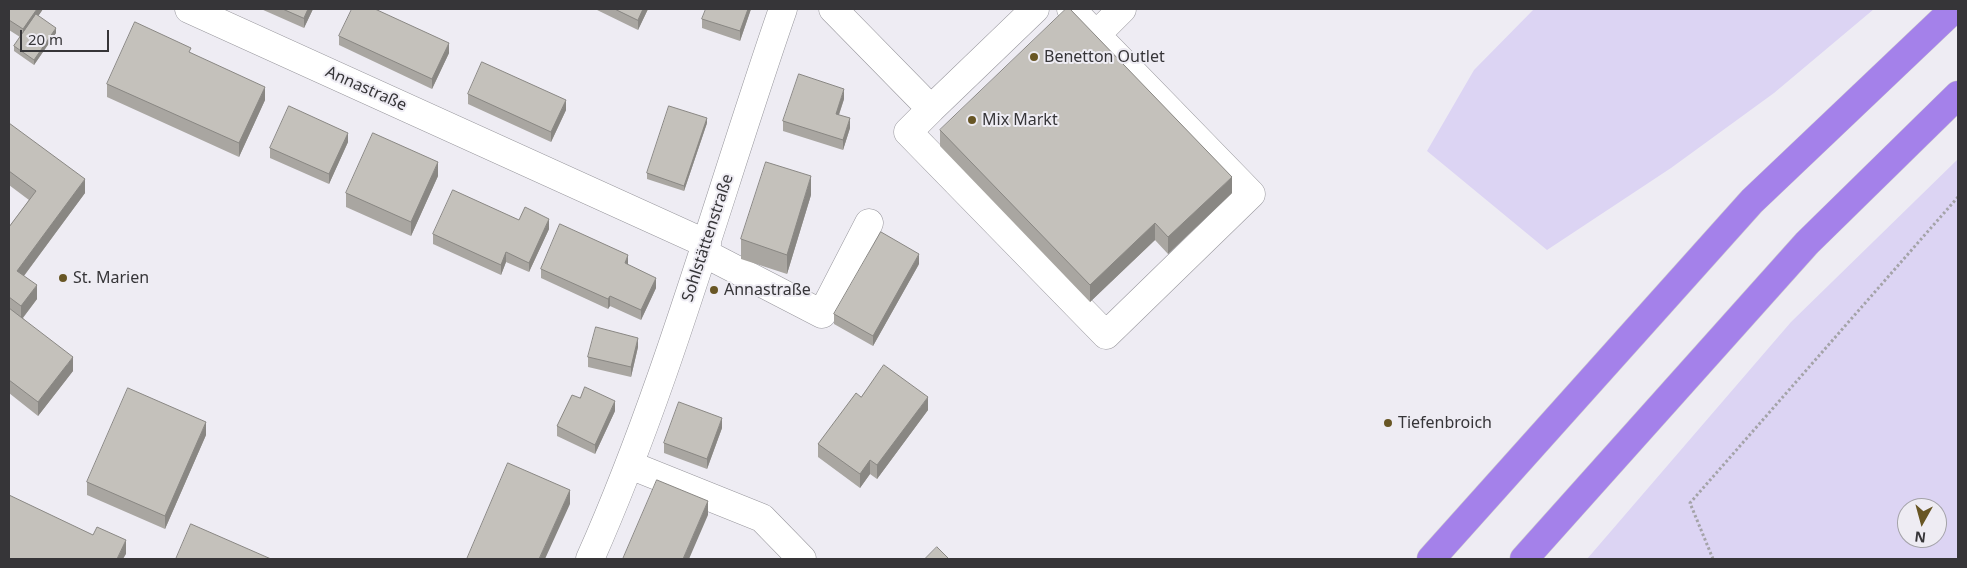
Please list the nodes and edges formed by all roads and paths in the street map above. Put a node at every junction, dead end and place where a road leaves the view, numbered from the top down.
1 (189, 9) edge
2 (783, 9) edge
3 (833, 9) edge
4 (1036, 9) edge
5 (1071, 9) edge
6 (1122, 9) edge
7 (1954, 9) edge
8 (1096, 35) junction
9 (1958, 95) edge
10 (932, 109) junction
11 (1958, 197) edge
12 (869, 223) dead end
13 (705, 249) junction
14 (630, 465) junction
15 (590, 559) edge
16 (802, 559) edge
17 (1431, 559) edge
18 (1524, 559) edge
19 (1713, 559) edge

1 - 13 street, Annastraße
2 - 13 street, Sohlstättenstraße
3 - 10 street
4 - 10 street
5 - 8 street
6 - 8 street
7 - 17 highway
8 - 10 street
9 - 18 highway
11 - 19 path
12 - 13 street, Annastraße
13 - 14 street, Sohlstättenstraße
14 - 15 street, Sohlstättenstraße
14 - 16 street

